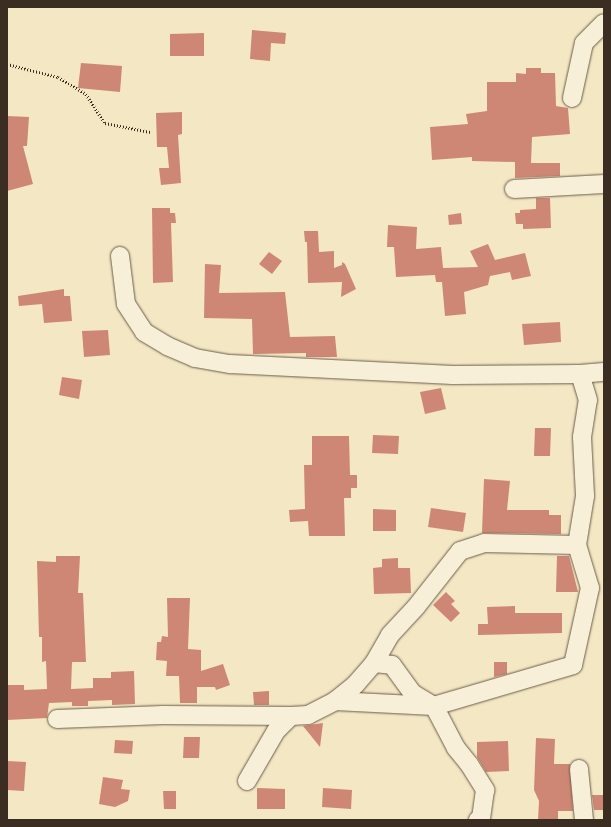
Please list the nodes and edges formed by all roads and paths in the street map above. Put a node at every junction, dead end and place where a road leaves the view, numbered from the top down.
1 (604, 23) edge
2 (7, 64) edge
3 (572, 98) dead end
4 (150, 132) dead end
5 (604, 184) edge
6 (514, 189) dead end
7 (120, 256) dead end
8 (604, 372) edge
9 (580, 374) junction
10 (577, 545) junction
11 (374, 663) junction
12 (335, 702) junction
13 (434, 706) junction
14 (291, 716) junction
15 (57, 719) dead end
16 (579, 769) dead end
17 (247, 781) dead end
18 (478, 820) edge
19 (584, 820) edge

1 - 3 street
2 - 4 path
5 - 6 street
7 - 9 street
8 - 9 street
9 - 10 street
10 - 11 street
10 - 13 street
11 - 12 street
11 - 13 street
12 - 13 street
12 - 14 street
13 - 18 street
14 - 15 street
14 - 17 street
16 - 19 street

